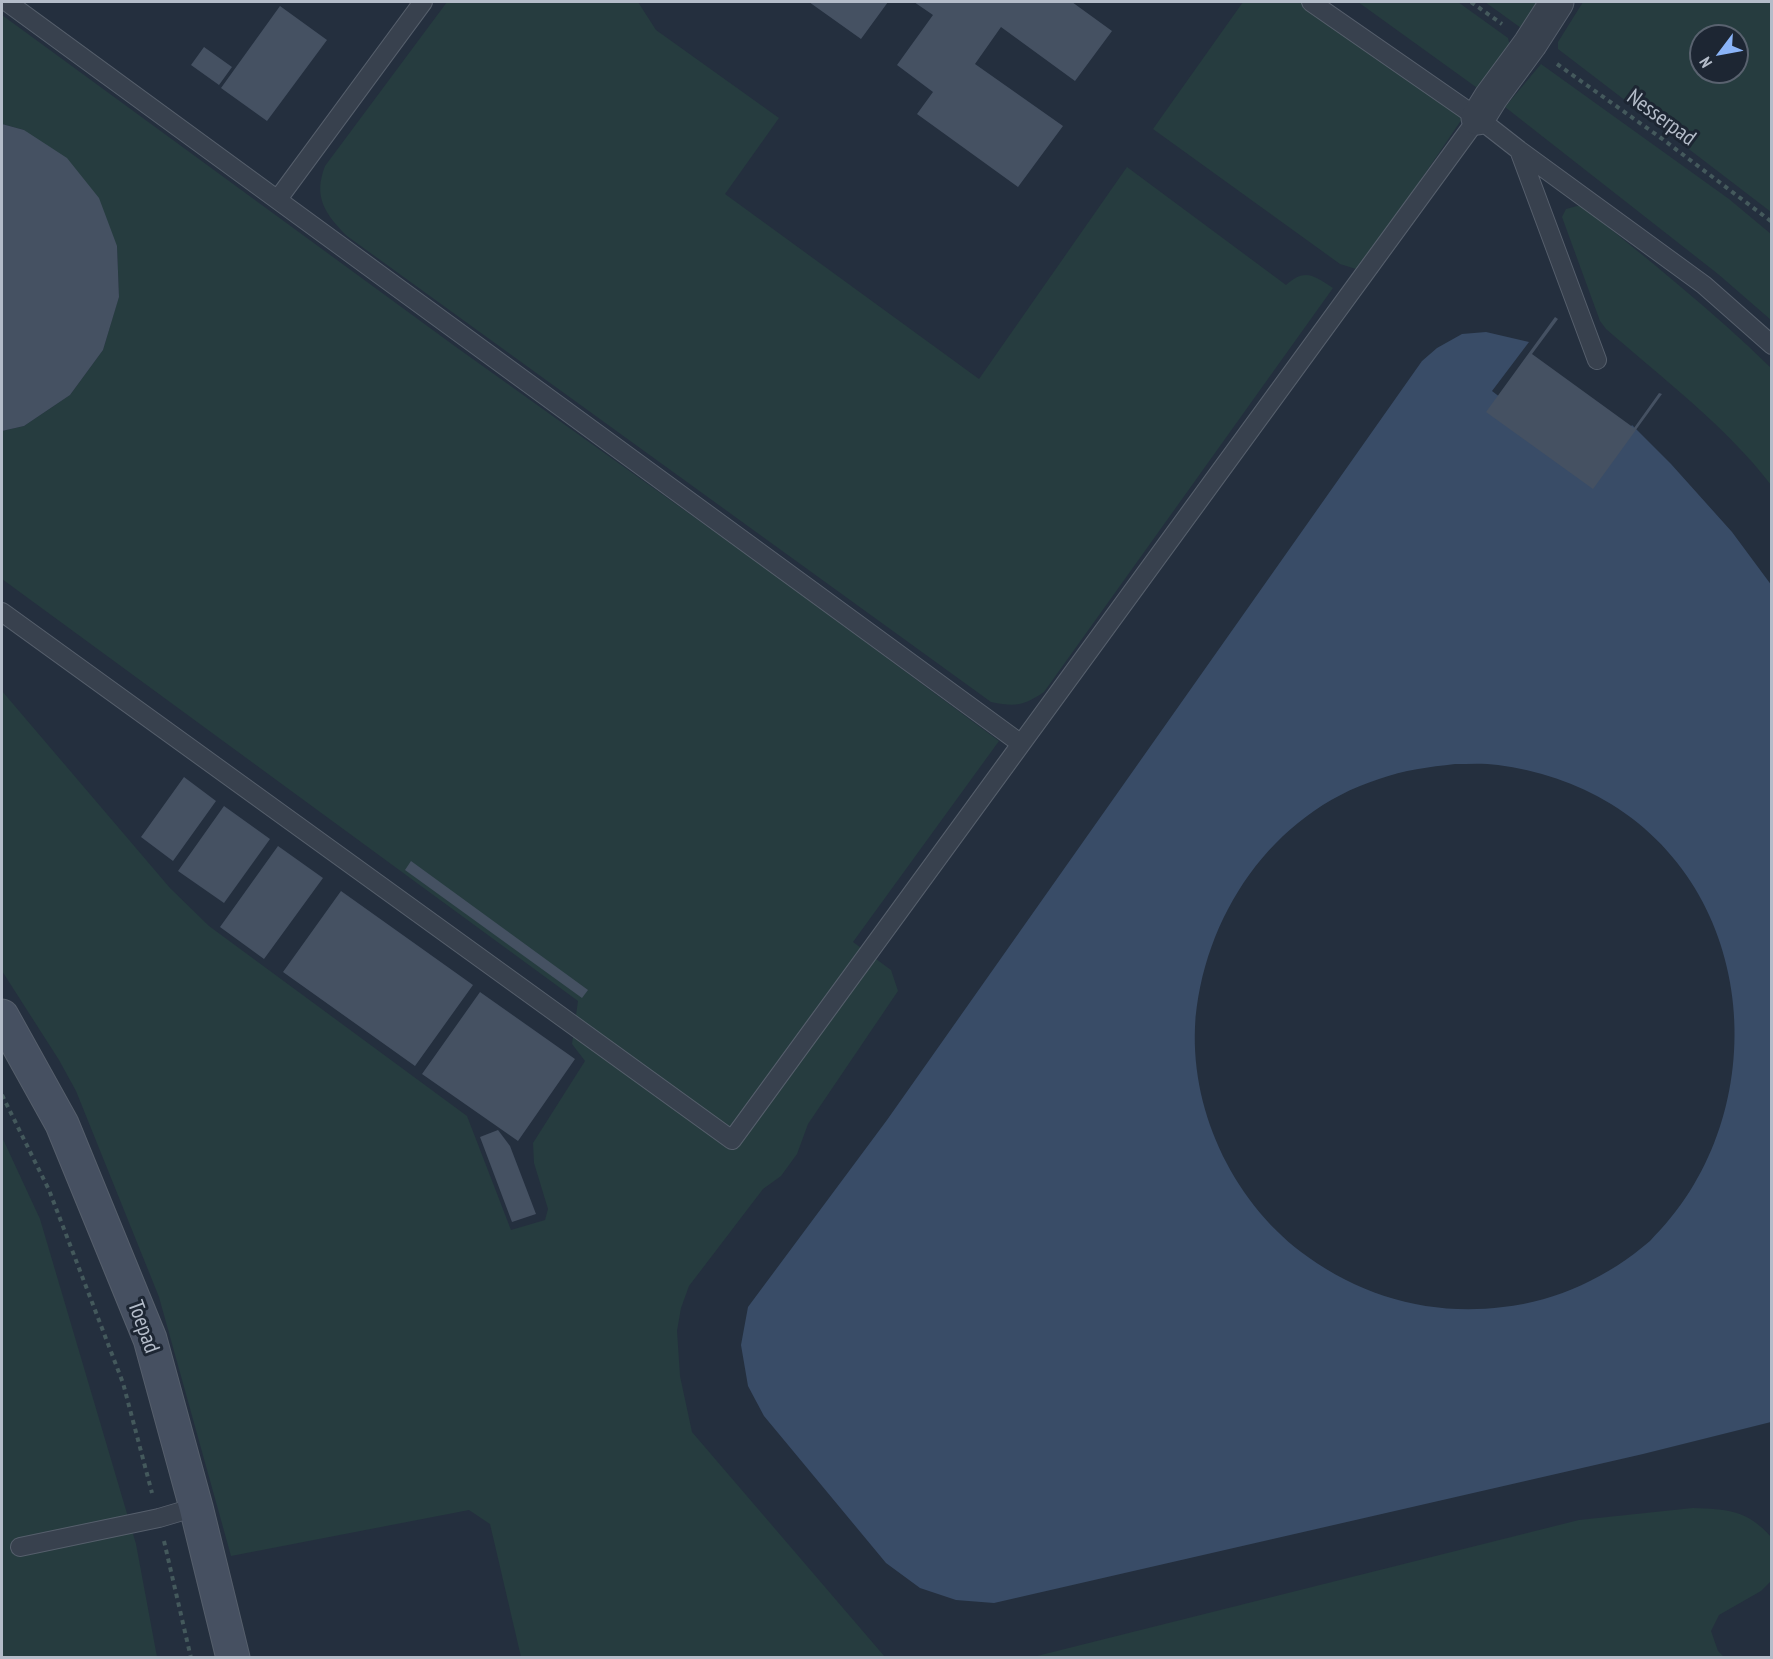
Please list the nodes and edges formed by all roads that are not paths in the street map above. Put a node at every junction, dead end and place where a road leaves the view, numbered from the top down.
1 (7, 2) edge
2 (423, 2) edge
3 (1311, 2) edge
4 (1557, 2) edge
5 (1478, 118) junction
6 (1519, 150) junction
7 (278, 200) junction
8 (1772, 345) edge
9 (1597, 360) dead end
10 (2, 612) edge
11 (1020, 743) junction
12 (2, 1016) edge
13 (196, 1507) junction
14 (20, 1547) dead end
15 (233, 1658) edge

1 - 7 lane
2 - 7 lane
3 - 5 lane
4 - 5 street
5 - 6 lane
5 - 11 lane
6 - 8 lane
6 - 9 lane
7 - 11 lane
10 - 11 lane
12 - 13 street, Toepad
13 - 14 lane
13 - 15 street, Toepad

